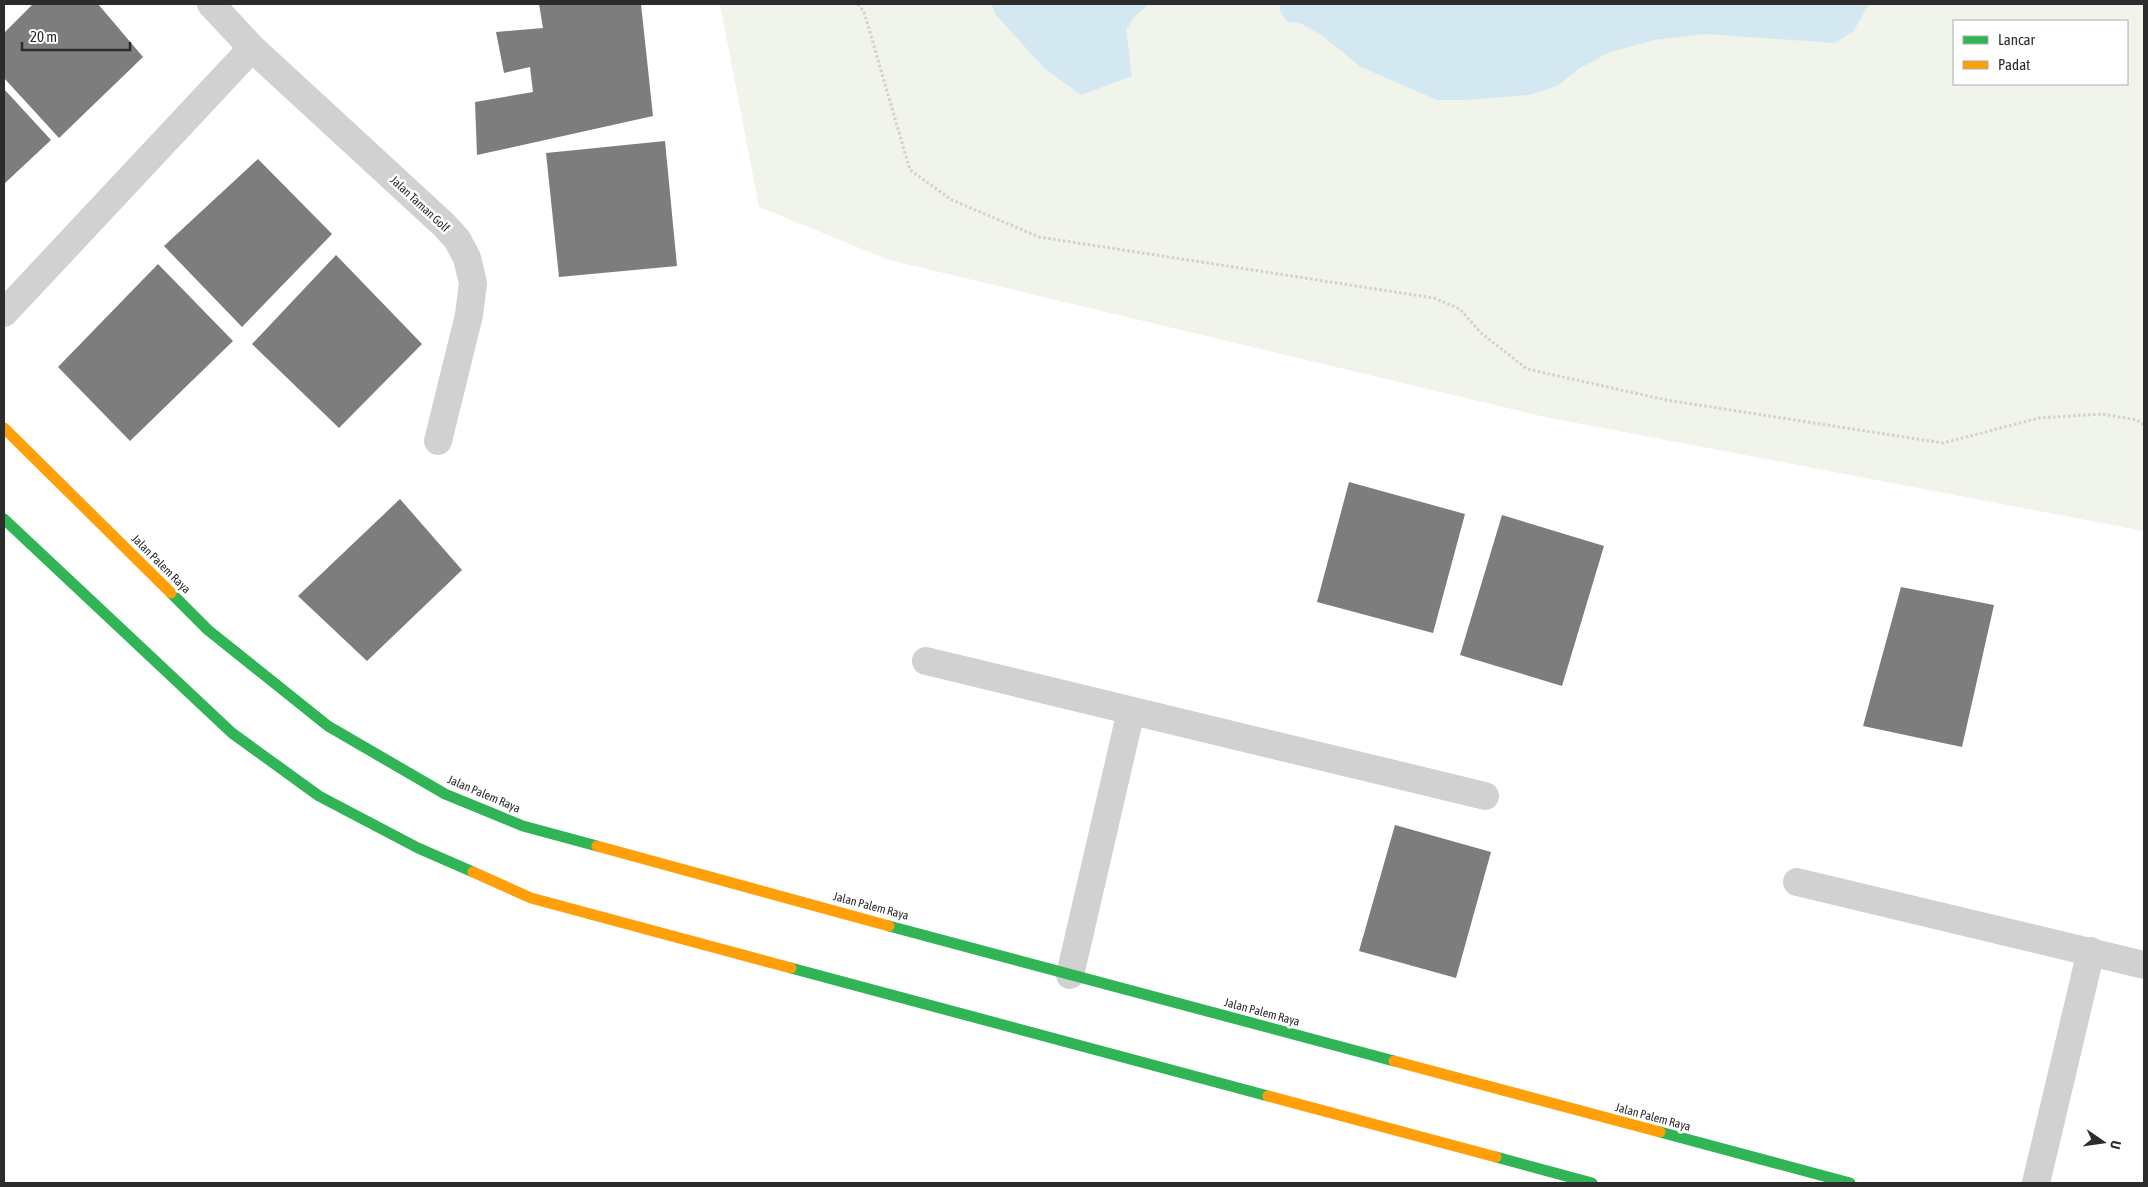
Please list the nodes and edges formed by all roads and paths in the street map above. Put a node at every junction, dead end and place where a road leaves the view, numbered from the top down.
1 (211, 4) edge
2 (858, 4) edge
3 (252, 48) junction
4 (4, 313) edge
5 (2144, 425) edge
6 (4, 428) edge
7 (438, 441) dead end
8 (4, 519) edge
9 (926, 661) dead end
10 (1131, 711) junction
11 (1485, 796) dead end
12 (1797, 882) dead end
13 (2090, 952) junction
14 (2144, 965) edge
15 (1070, 975) junction
16 (1592, 1183) edge
17 (1850, 1183) edge
18 (2036, 1183) edge

1 - 3 street, Jalan Taman Golf
2 - 5 path
3 - 4 street
3 - 7 street, Jalan Taman Golf
6 - 15 street, Jalan Palem Raya
8 - 16 street
9 - 10 street
10 - 11 street
10 - 15 street
12 - 13 street
13 - 14 street
13 - 18 street
15 - 17 street, Jalan Palem Raya

